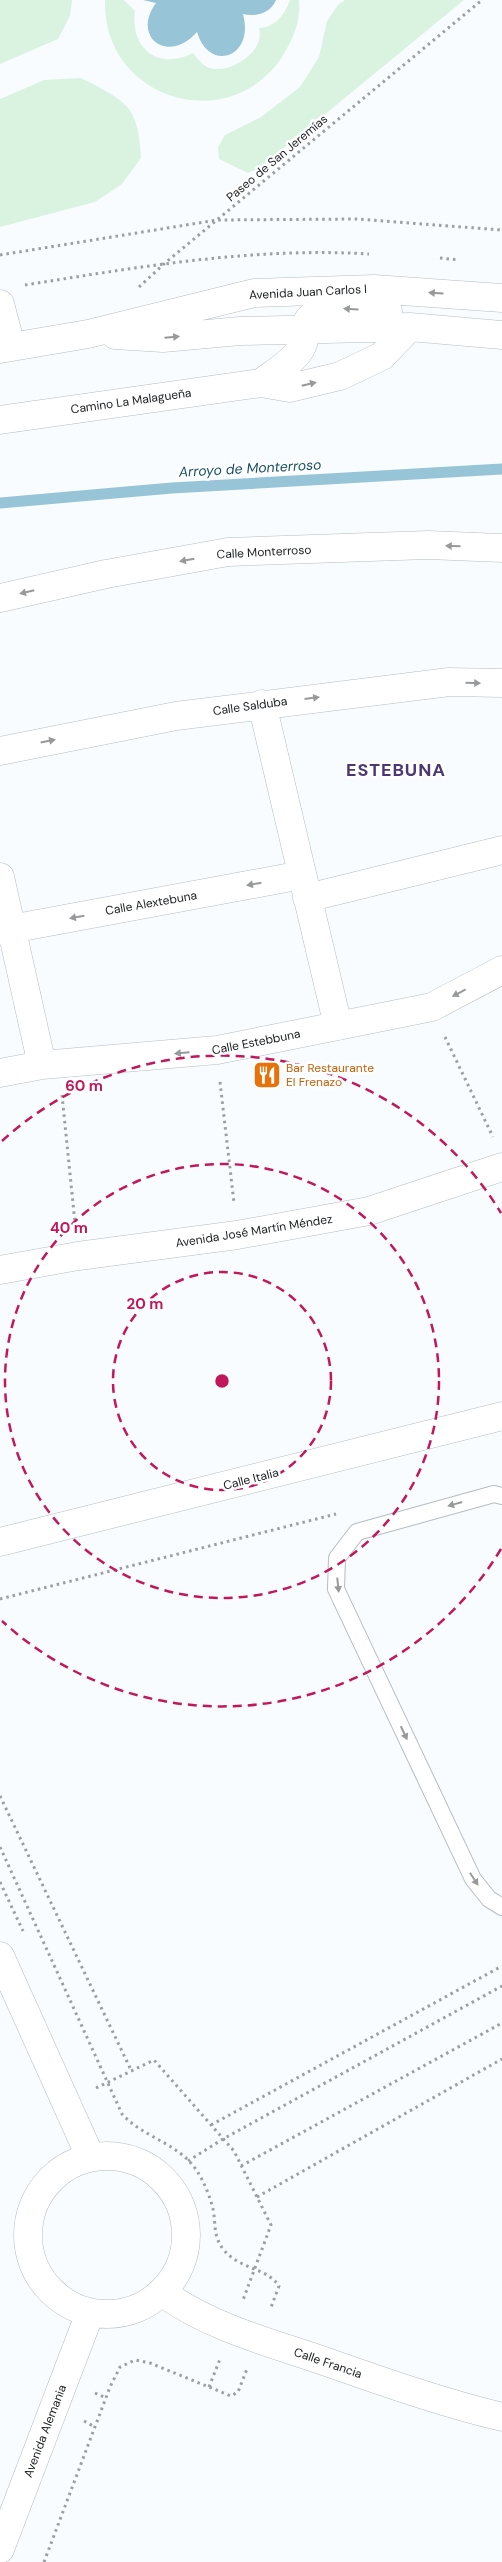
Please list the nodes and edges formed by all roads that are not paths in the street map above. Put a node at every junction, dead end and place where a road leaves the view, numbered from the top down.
1 (502, 298) edge
2 (0, 304) edge
3 (410, 327) junction
4 (304, 330) junction
5 (88, 334) junction
6 (502, 335) edge
7 (5, 348) edge
8 (261, 383) junction
9 (0, 420) edge
10 (502, 548) edge
11 (0, 598) edge
12 (502, 683) edge
13 (262, 704) junction
14 (0, 751) edge
15 (502, 850) edge
16 (0, 877) edge
17 (305, 886) junction
18 (6, 930) edge
19 (502, 970) edge
20 (338, 1026) junction
21 (50, 1065) junction
22 (0, 1073) edge
23 (502, 1167) edge
24 (0, 1270) edge
25 (502, 1416) edge
26 (502, 1496) edge
27 (0, 1542) edge
28 (502, 1907) edge
29 (0, 1956) edge
30 (90, 2156) junction
31 (162, 2292) junction
32 (90, 2313) junction
33 (502, 2417) edge
34 (0, 2549) edge

1 -> 4 street
1 -> 5 street, Avenida Juan Carlos I
2 - 7 street
3 - 4 street, Avenida Juan Carlos I
3 - 6 street, Avenida Juan Carlos I
8 -> 3 street
5 -> 4 street, Avenida Juan Carlos I
4 - 8 street
5 - 7 street, Avenida Juan Carlos I
8 - 9 street, Camino La Malagueña
10 -> 11 street, Calle Monterroso
13 -> 12 street, Calle Salduba
14 -> 13 street, Calle Salduba
13 - 17 street
15 - 17 street, Calle Alextebuna
16 - 18 street
17 -> 18 street, Calle Alextebuna
17 - 20 street
18 - 21 street
19 -> 20 street, Calle Estebbuna
20 -> 21 street, Calle Estebbuna
21 - 22 street, Calle Estebbuna
23 - 24 street, Avenida José Martín Méndez
25 - 27 street, Calle Italia
26 -> 28 lane
29 - 30 street
30 - 31 street
30 - 32 street
31 - 32 street
31 - 33 street, Calle Francia
32 - 34 street, Avenida Alemania

